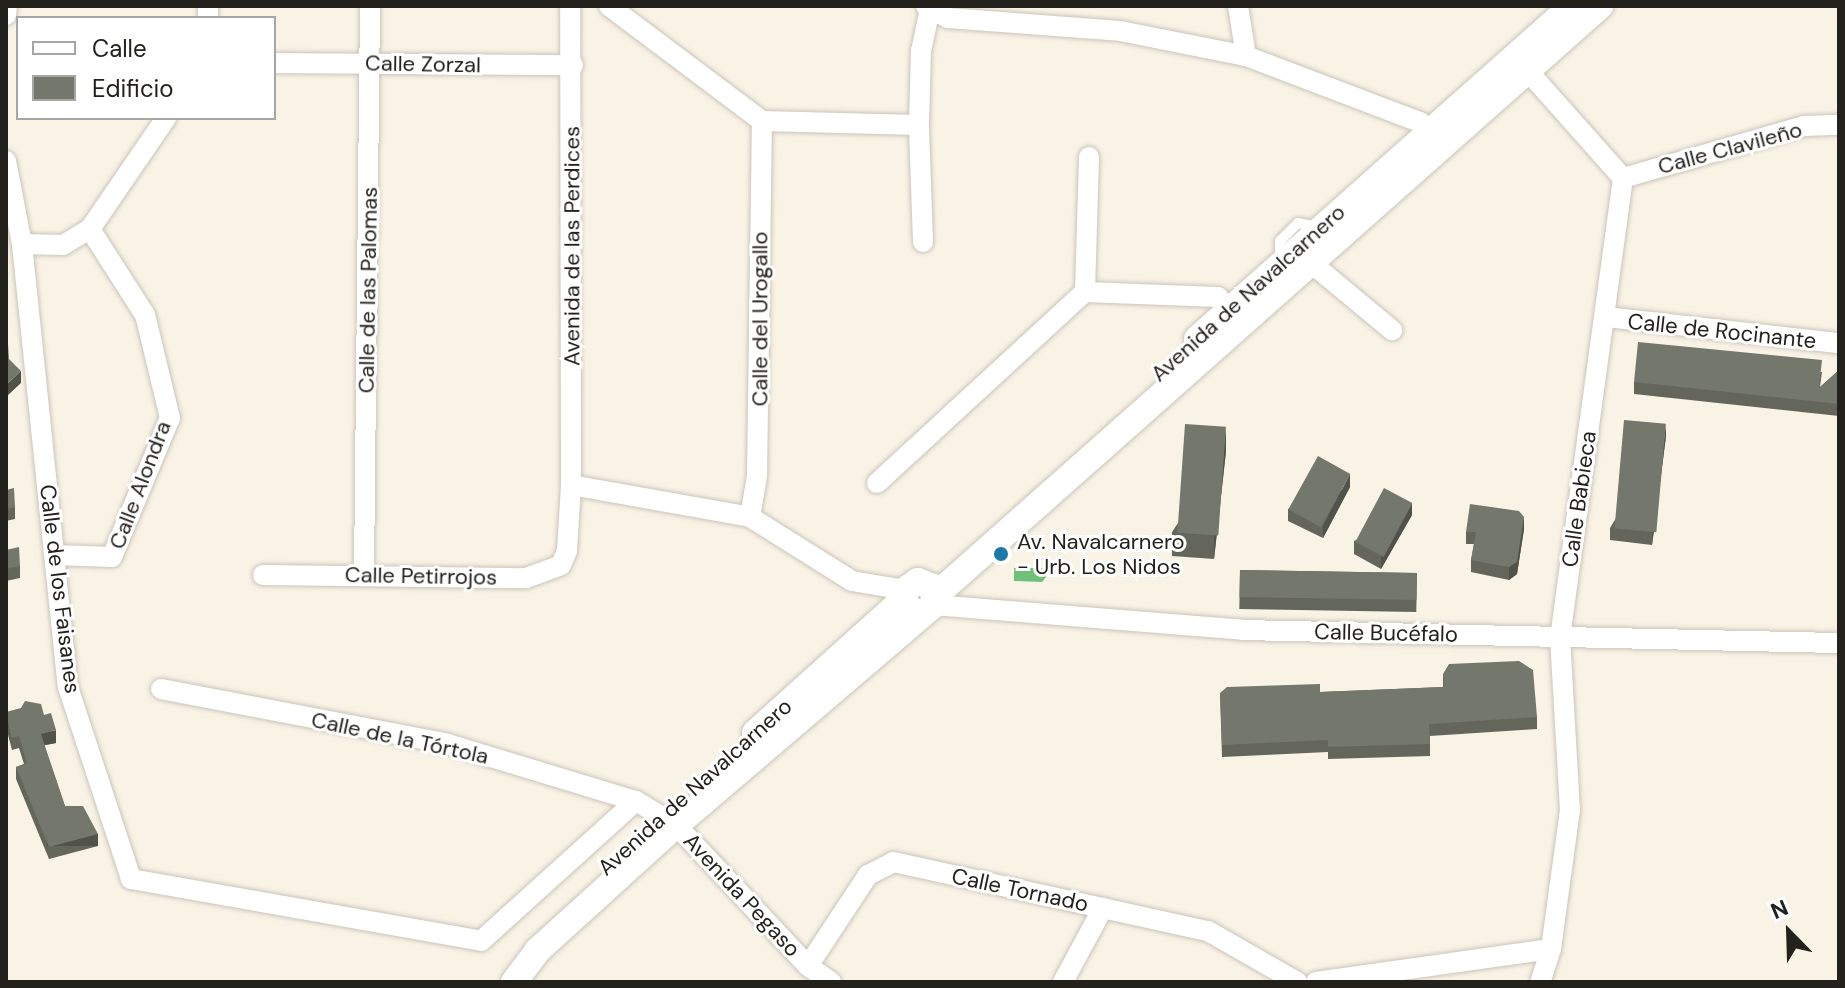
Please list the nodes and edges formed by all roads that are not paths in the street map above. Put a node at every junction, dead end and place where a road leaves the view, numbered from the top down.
1 (7, 6) edge
2 (370, 6) edge
3 (570, 6) edge
4 (609, 6) edge
5 (1238, 6) edge
6 (1572, 6) edge
7 (1600, 6) edge
8 (928, 7) edge
9 (6, 15) edge
10 (1246, 56) junction
11 (276, 63) edge
12 (370, 63) junction
13 (1521, 64) junction
14 (573, 65) junction
15 (165, 120) edge
16 (762, 121) junction
17 (919, 125) junction
18 (1839, 125) edge
19 (1438, 135) junction
20 (1089, 157) dead end
21 (6, 161) edge
22 (1623, 178) junction
23 (90, 229) junction
24 (923, 242) dead end
25 (22, 244) junction
26 (1310, 262) junction
27 (1085, 292) junction
28 (1234, 317) junction
29 (1606, 317) junction
30 (1392, 330) dead end
31 (1839, 343) edge
32 (877, 483) dead end
33 (571, 485) junction
34 (750, 517) junction
35 (567, 551) joint
36 (54, 555) junction
37 (263, 575) dead end
38 (364, 575) junction
39 (921, 597) junction
40 (1560, 637) junction
41 (1839, 643) edge
42 (161, 689) dead end
43 (636, 801) junction
44 (670, 821) junction
45 (1103, 908) junction
46 (1551, 949) junction
47 (808, 966) junction
48 (494, 982) edge
49 (514, 982) edge
50 (831, 982) edge
51 (1063, 982) edge
52 (1297, 982) edge
53 (1316, 982) edge
54 (1540, 982) edge

1 - 9 street
2 - 12 street, Calle de las Palomas
3 - 14 street, Avenida de las Perdices
4 - 16 street
5 - 10 street
6 - 13 street, Avenida de Navalcarnero
7 - 13 street, Avenida de Navalcarnero
8 - 10 street
8 - 17 street
10 - 19 street
11 - 12 street, Calle Zorzal
12 - 14 street, Calle Zorzal
12 - 38 street, Calle de las Palomas
13 - 19 street, Avenida de Navalcarnero
13 - 22 street
14 - 33 street, Avenida de las Perdices
15 - 23 street
16 - 17 street
16 - 34 street, Calle del Urogallo
17 - 24 street
18 - 22 street, Calle Clavileño
19 - 26 street, Avenida de Navalcarnero
19 - 28 street, Avenida de Navalcarnero
20 - 27 street
21 - 25 street, Calle de los Faisanes
22 - 29 street, Calle Babieca
23 - 25 street
23 - 36 street, Calle Alondra
25 - 36 street, Calle de los Faisanes
26 - 28 street, Avenida de Navalcarnero
26 - 30 street, Avenida de Navalcarnero
27 - 28 street
27 - 32 street
28 - 39 street, Avenida de Navalcarnero
29 - 31 street, Calle de Rocinante
29 - 40 street, Calle Babieca
33 - 34 street
33 - 35 street, Avenida de las Perdices
34 - 39 street
35 - 38 street, Calle Petirrojos
36 - 43 street, Calle de los Faisanes
37 - 38 street, Calle Petirrojos
39 - 40 street, Calle Bucéfalo
39 - 44 street, Avenida de Navalcarnero
40 - 41 street, Calle Bucéfalo
40 - 46 street, Calle Babieca
42 - 43 street, Calle de la Tórtola
43 - 44 street, Calle de la Tórtola
44 - 47 street, Avenida Pegaso
44 - 48 street, Avenida de Navalcarnero
44 - 49 street, Avenida de Navalcarnero
45 - 47 street, Calle Tornado
45 - 51 street
45 - 52 street, Calle Tornado
46 - 53 street
46 - 54 street, Calle Babieca
47 - 50 street

